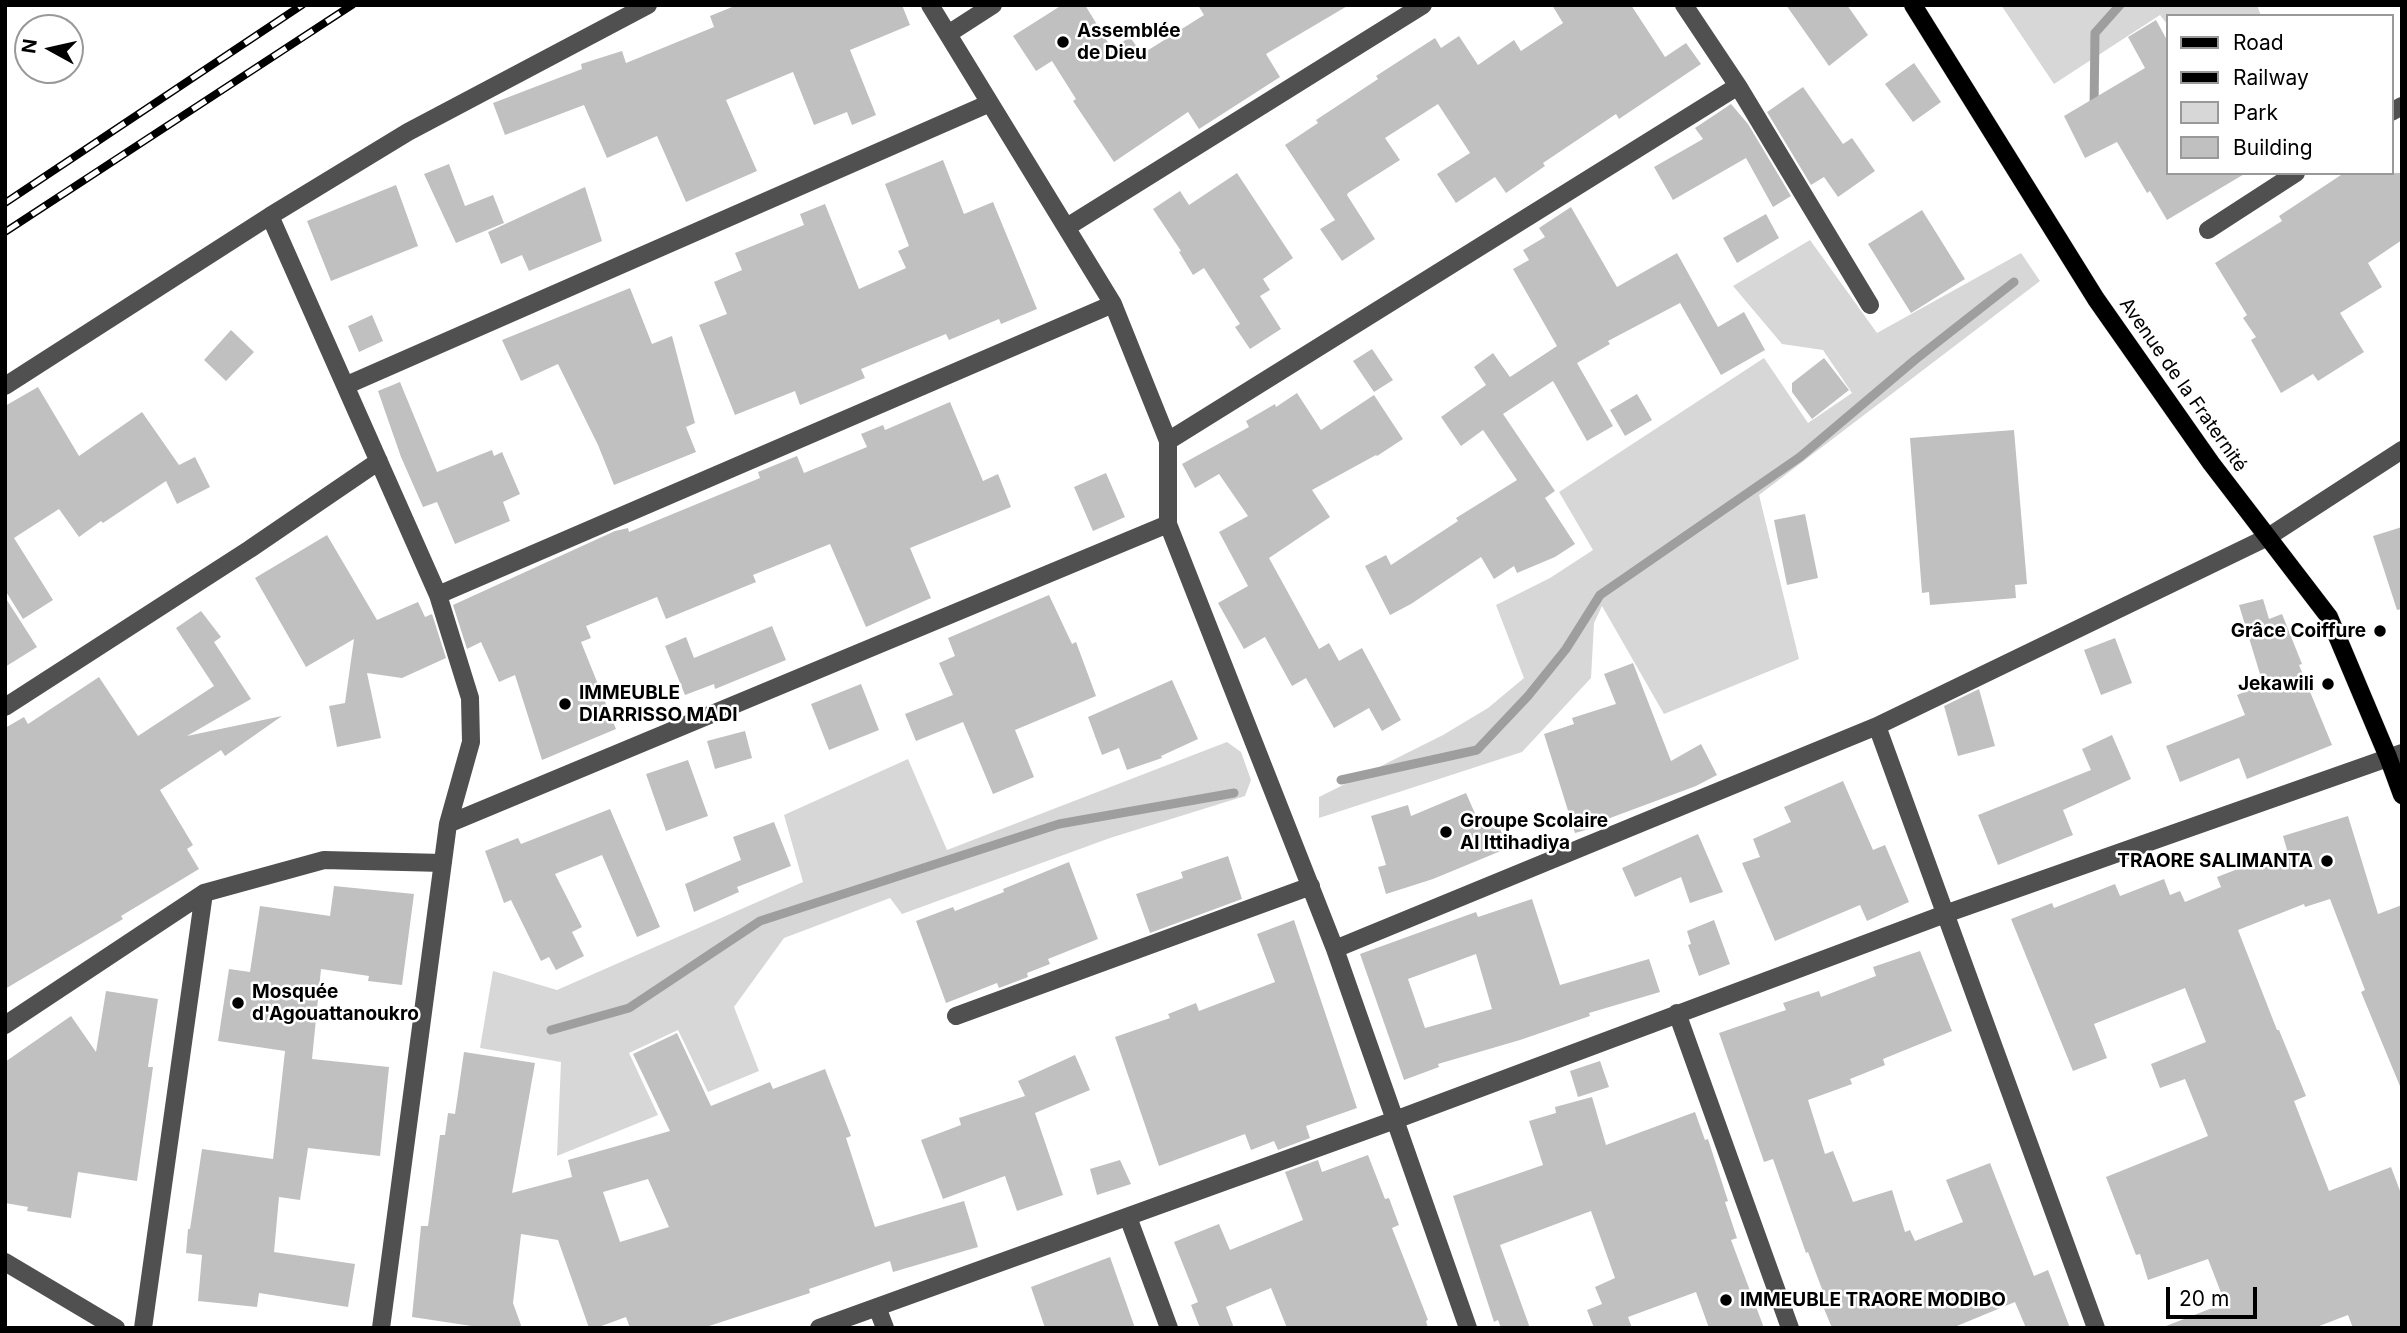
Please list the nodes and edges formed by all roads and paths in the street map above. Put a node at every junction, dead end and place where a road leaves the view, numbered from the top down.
1 (648, 5) edge
2 (930, 5) edge
3 (993, 5) edge
4 (1423, 5) edge
5 (1684, 5) edge
6 (1913, 5) edge
7 (948, 34) junction
8 (1738, 86) junction
9 (990, 103) junction
10 (2294, 175) edge
11 (270, 216) junction
12 (1067, 227) junction
13 (2208, 230) dead end
14 (1113, 304) junction
15 (1870, 305) dead end
16 (347, 385) junction
17 (5, 386) edge
18 (1168, 441) junction
19 (2402, 450) edge
20 (379, 461) junction
21 (1168, 524) junction
22 (2268, 537) junction
23 (438, 595) junction
24 (5, 707) edge
25 (1877, 726) junction
26 (2395, 755) edge
27 (2402, 795) edge
28 (448, 824) junction
29 (443, 863) junction
30 (1311, 886) junction
31 (204, 893) junction
32 (1945, 914) junction
33 (1335, 949) junction
34 (1676, 1013) junction
35 (956, 1016) dead end
36 (5, 1025) edge
37 (1395, 1121) junction
38 (1128, 1217) junction
39 (5, 1262) edge
40 (877, 1307) junction
41 (116, 1328) edge
42 (143, 1328) edge
43 (381, 1328) edge
44 (819, 1328) edge
45 (885, 1328) edge
46 (1169, 1328) edge
47 (1468, 1328) edge
48 (1790, 1328) edge
49 (2096, 1328) edge

1 - 11 street
2 - 7 street
3 - 7 street
4 - 12 street
5 - 8 street
6 - 22 main road, Avenue de la Fraternité
7 - 9 street
8 - 15 street
8 - 18 street
9 - 12 street
9 - 16 street
10 - 13 street
11 - 16 street
11 - 17 street
12 - 14 street
14 - 18 street
14 - 23 street
16 - 20 street
18 - 21 street
19 - 22 street
20 - 23 street
20 - 24 street
21 - 28 street
21 - 30 street
22 - 25 street
22 - 26 main road, Avenue de la Fraternité
23 - 28 street
25 - 32 street
25 - 33 street
26 - 27 main road, Avenue de la Fraternité
26 - 32 street
28 - 29 street
29 - 31 street
29 - 43 street
30 - 33 street
30 - 35 street
31 - 36 street
31 - 42 street
32 - 34 street
32 - 49 street
33 - 37 street
34 - 37 street
34 - 48 street
37 - 38 street
37 - 47 street
38 - 40 street
38 - 46 street
39 - 41 street
40 - 44 street
40 - 45 street

